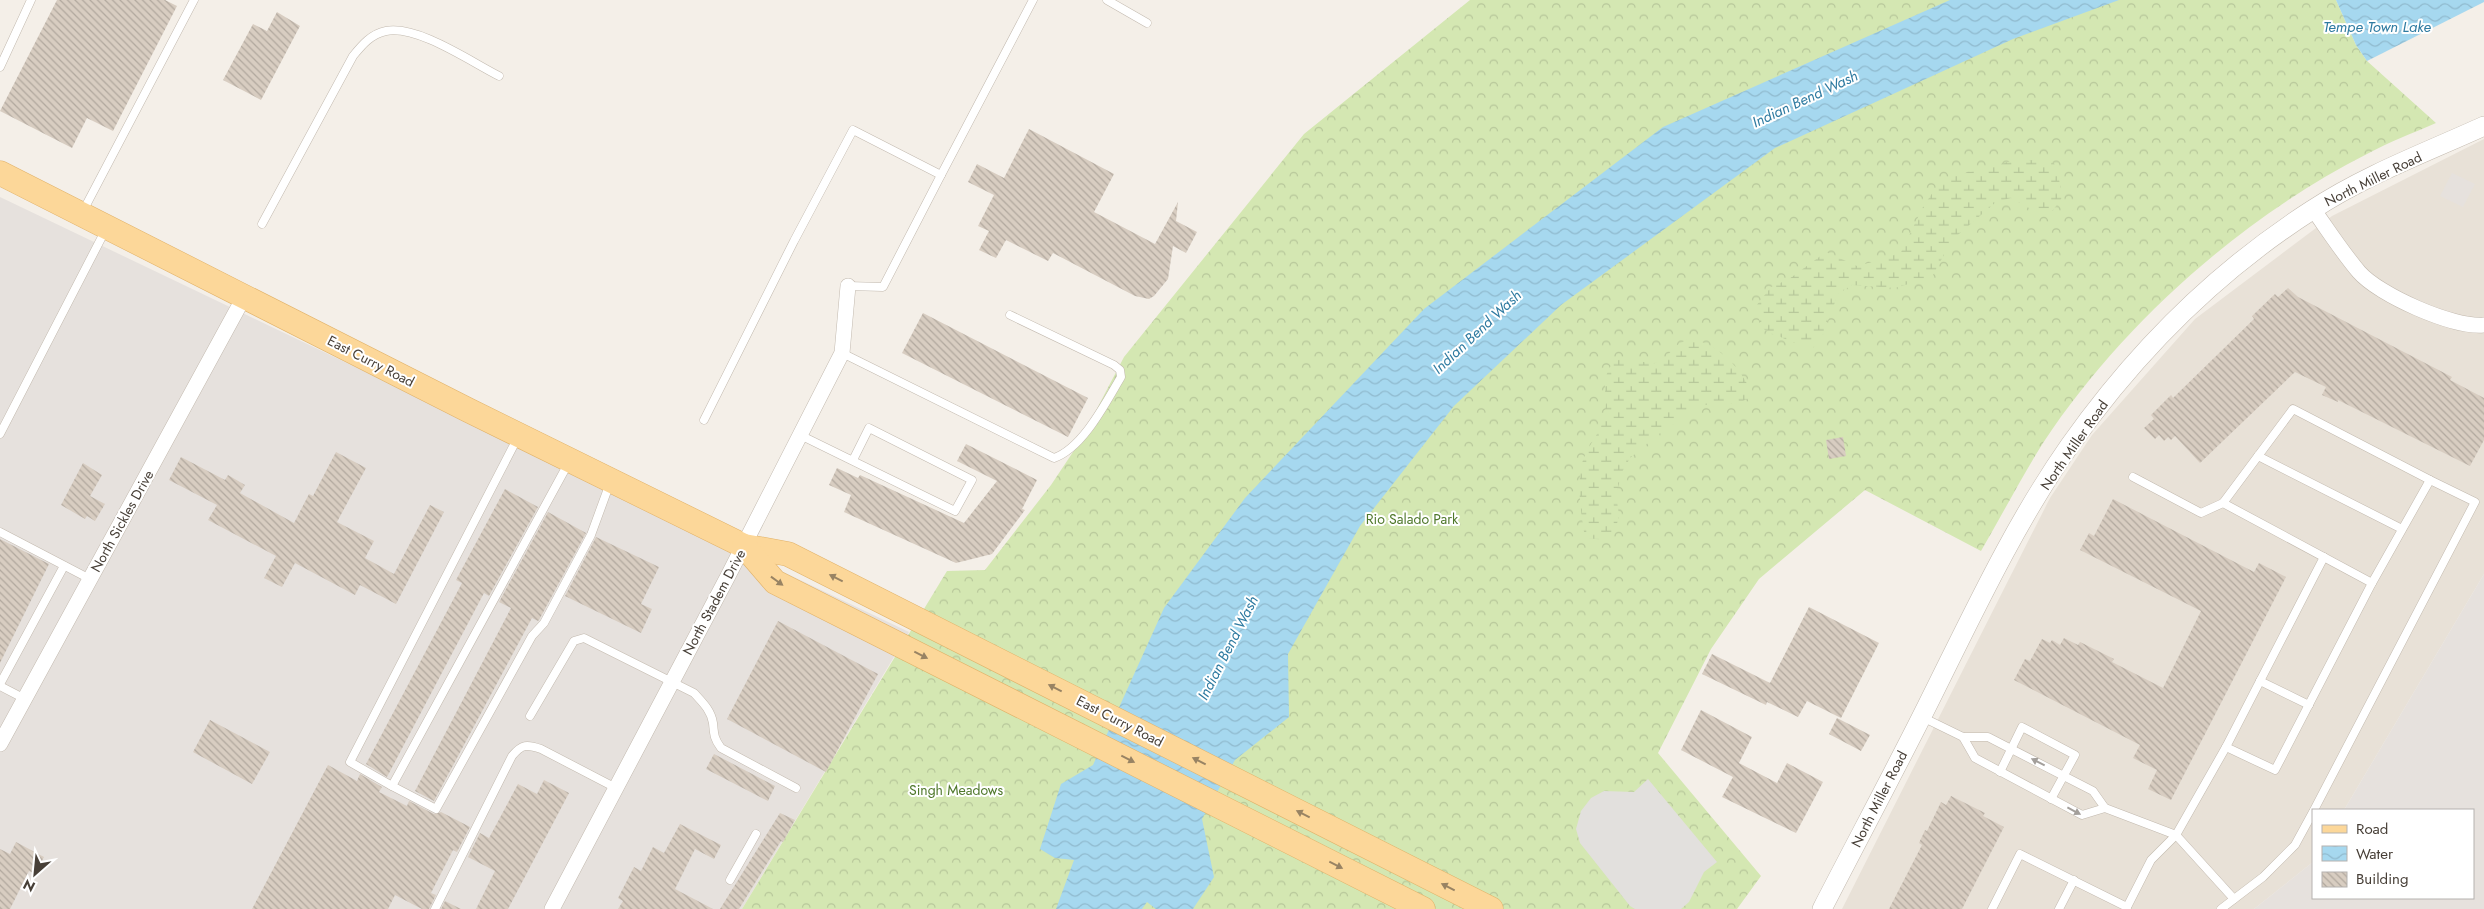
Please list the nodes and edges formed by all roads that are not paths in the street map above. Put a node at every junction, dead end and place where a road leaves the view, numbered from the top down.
1 (30, 0) edge
2 (194, 0) edge
3 (1033, 0) edge
4 (1107, 0) edge
5 (1147, 23) dead end
6 (0, 67) edge
7 (499, 76) dead end
8 (2484, 126) edge
9 (0, 173) edge
10 (941, 175) junction
11 (2313, 209) junction
12 (81, 214) junction
13 (262, 224) dead end
14 (107, 228) junction
15 (848, 286) joint
16 (244, 297) junction
17 (1010, 315) dead end
18 (2484, 325) edge
19 (842, 353) junction
20 (704, 420) dead end
21 (0, 434) edge
22 (519, 435) junction
23 (800, 435) junction
24 (2258, 456) junction
25 (570, 460) junction
26 (853, 460) junction
27 (2133, 477) dead end
28 (2430, 480) junction
29 (612, 481) junction
30 (2484, 500) edge
31 (2475, 502) junction
32 (2223, 503) junction
33 (2402, 529) junction
34 (0, 532) edge
35 (744, 546) junction
36 (2324, 557) junction
37 (64, 566) junction
38 (90, 579) junction
39 (2372, 583) junction
40 (2260, 681) junction
41 (671, 683) junction
42 (0, 685) edge
43 (25, 699) junction
44 (2309, 705) junction
45 (530, 716) dead end
46 (1922, 716) junction
47 (1963, 737) junction
48 (0, 744) edge
49 (2226, 747) junction
50 (2011, 749) junction
51 (2000, 772) junction
52 (2063, 776) junction
53 (392, 786) junction
54 (616, 788) junction
55 (796, 788) dead end
56 (2051, 799) junction
57 (2105, 808) junction
58 (2314, 809) edge
59 (2312, 813) edge
60 (756, 834) dead end
61 (2176, 835) junction
62 (730, 880) dead end
63 (2074, 880) junction
64 (2234, 899) junction
65 (2127, 908) edge
66 (435, 909) edge
67 (552, 909) edge
68 (1423, 909) edge
69 (1491, 909) edge
70 (1822, 909) edge
71 (1992, 909) edge
72 (2059, 909) edge
73 (2221, 909) edge

1 - 6 lane
2 - 12 lane
3 - 10 lane
4 - 5 lane
7 - 13 lane
8 - 11 street, North Miller Road
9 - 12 main road, East Curry Road
10 - 15 lane
10 - 20 lane
11 - 18 street
11 - 46 street, North Miller Road
12 - 14 main road, East Curry Road
14 - 16 main road, East Curry Road
14 - 21 lane
15 - 19 street, North Stadem Drive
16 - 22 main road, East Curry Road
16 - 38 street, North Sickles Drive
17 - 19 lane
19 - 23 street, North Stadem Drive
22 - 25 main road, East Curry Road
22 - 53 lane
23 - 26 lane
23 - 35 street, North Stadem Drive
24 - 28 lane
24 - 32 lane
24 - 33 lane
25 - 29 main road, East Curry Road
25 - 53 lane
26 - 26 lane
27 - 32 lane
28 - 31 lane
28 - 33 lane
29 - 35 main road, East Curry Road
29 - 53 lane
30 - 31 lane
31 - 58 lane
32 - 36 lane
33 - 39 lane
34 - 37 lane
35 - 41 street, North Stadem Drive
35 -> 68 main road, East Curry Road
69 -> 35 main road, East Curry Road
36 - 39 lane
36 - 40 lane
37 - 38 lane
37 - 42 lane
38 - 43 street, North Sickles Drive
39 - 44 lane
40 - 44 lane
40 - 49 lane
41 - 45 lane
41 - 54 street, North Stadem Drive
41 - 55 lane
42 - 43 lane
43 - 48 street, North Sickles Drive
44 - 49 lane
46 - 47 lane
46 - 70 street, North Miller Road
47 - 50 lane
47 - 51 lane
49 - 61 lane
50 - 51 lane
52 -> 50 lane
50 - 52 lane
51 - 56 lane
52 - 56 lane
52 - 57 lane
54 - 66 lane
54 - 67 street, North Stadem Drive
56 -> 57 lane
57 - 61 lane
59 - 64 lane
60 - 62 lane
61 - 64 lane
61 - 65 lane
63 - 65 lane
63 - 71 lane
63 - 72 lane
64 - 73 lane

